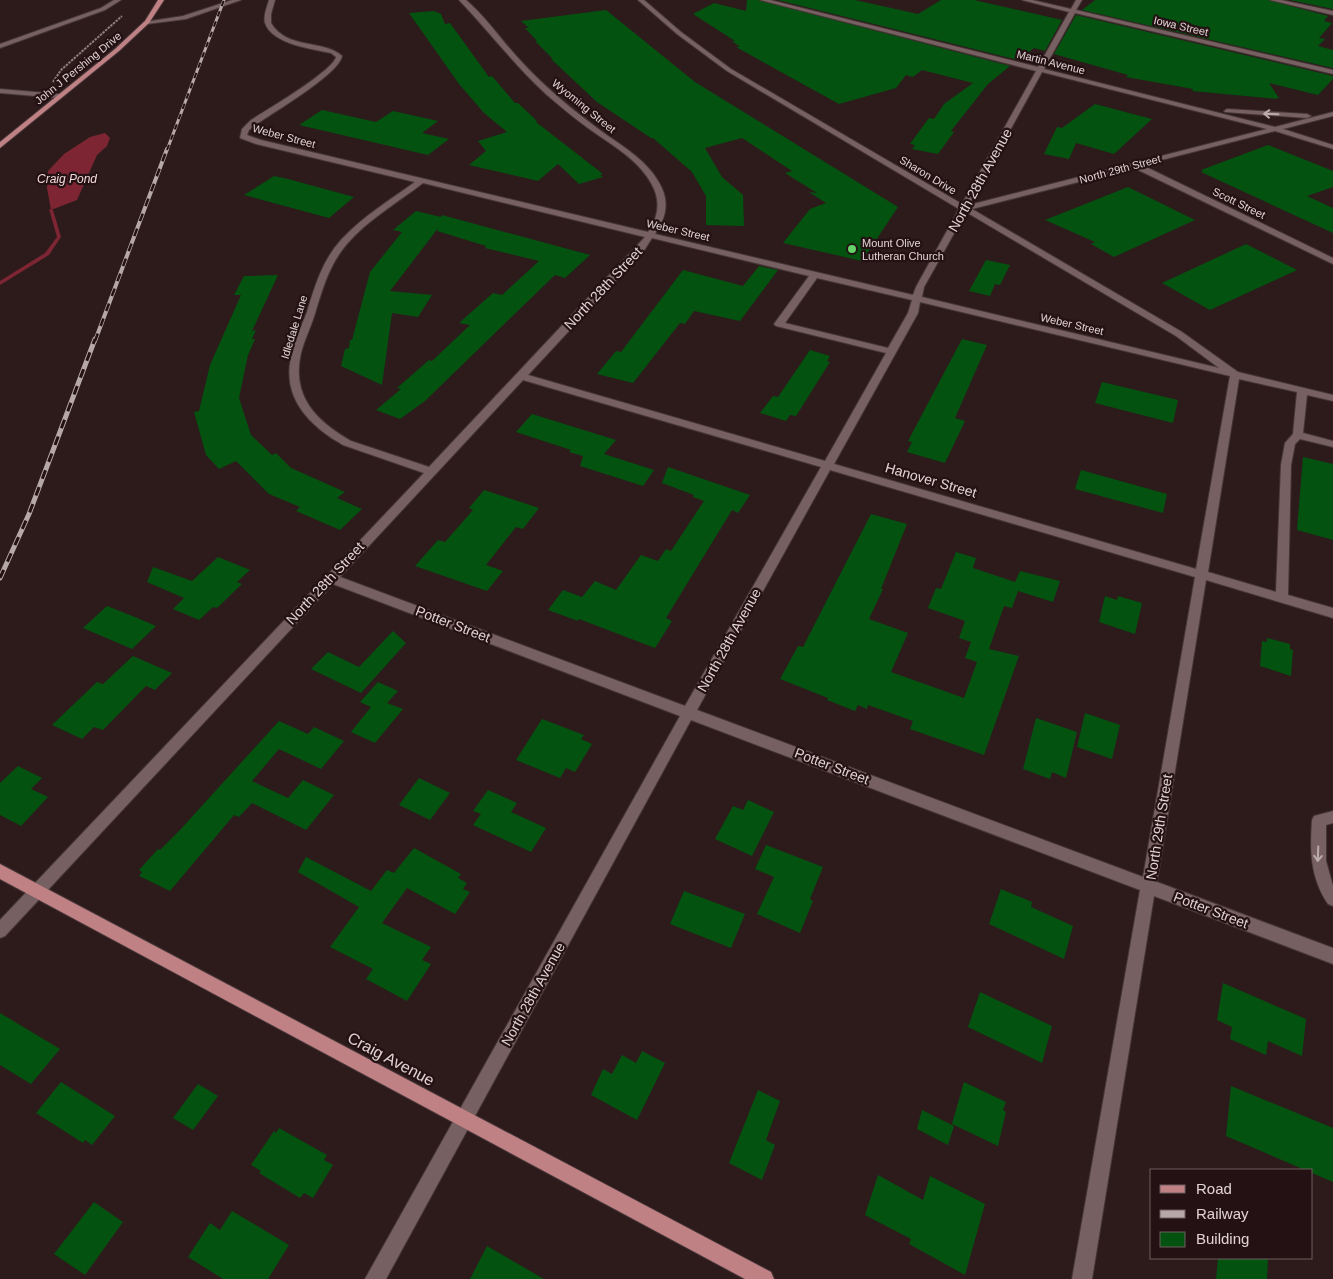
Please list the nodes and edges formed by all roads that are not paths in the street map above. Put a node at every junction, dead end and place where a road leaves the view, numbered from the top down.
1 (118, 0) edge
2 (161, 0) edge
3 (238, 0) edge
4 (272, 0) edge
5 (462, 0) edge
6 (641, 0) edge
7 (763, 0) edge
8 (1025, 0) edge
9 (1079, 0) edge
10 (1273, 0) edge
11 (1073, 11) junction
12 (1333, 12) edge
13 (147, 22) junction
14 (0, 46) edge
15 (1040, 71) junction
16 (1333, 72) edge
17 (0, 91) edge
18 (59, 96) junction
19 (1185, 107) junction
20 (1333, 114) edge
21 (1320, 116) junction
22 (1275, 129) junction
23 (0, 146) edge
24 (1333, 147) edge
25 (1135, 165) junction
26 (421, 181) junction
27 (964, 209) junction
28 (651, 235) junction
29 (1333, 261) edge
30 (815, 274) junction
31 (917, 299) junction
32 (891, 352) junction
33 (1235, 375) junction
34 (521, 376) junction
35 (1302, 391) junction
36 (1333, 398) edge
37 (1298, 435) junction
38 (1333, 444) edge
39 (828, 466) junction
40 (430, 471) junction
41 (1201, 575) junction
42 (330, 578) junction
43 (1282, 598) junction
44 (1333, 613) edge
45 (689, 712) junction
46 (1333, 816) edge
47 (0, 871) edge
48 (1149, 887) junction
49 (37, 891) junction
50 (1333, 899) edge
51 (0, 931) edge
52 (1333, 956) edge
53 (464, 1119) junction
54 (375, 1279) edge
55 (764, 1279) edge
56 (1082, 1279) edge

1 - 14 street
2 - 13 main road, John J Pershing Drive
3 - 13 street
4 - 26 street, Weber Street
5 - 28 street, Wyoming Street
6 - 27 street, Sharon Drive
7 - 15 street, Martin Avenue
8 - 11 street, Iowa Street
9 - 11 street, North 28th Avenue
10 - 12 street
11 - 15 street, North 28th Avenue
11 - 16 street, Iowa Street
13 - 18 main road, John J Pershing Drive
15 - 19 street, Martin Avenue
15 - 27 street, North 28th Avenue
17 - 18 street
18 - 23 main road, John J Pershing Drive
21 -> 19 street
19 - 22 street, Martin Avenue
20 - 21 street, Martin Avenue
21 - 22 street, Martin Avenue
22 - 24 street
22 - 25 street, North 29th Street
25 - 27 street, North 29th Street
25 - 29 street, Scott Street
26 - 28 street, Weber Street
26 - 40 street, Idledale Lane
27 - 31 street, North 28th Avenue
27 - 33 street, Sharon Drive
28 - 30 street, Weber Street
28 - 34 street, North 28th Street
30 - 31 street, Weber Street
30 - 32 street
31 - 32 street, North 28th Avenue
31 - 33 street, Weber Street
32 - 39 street, North 28th Avenue
33 - 35 street, Weber Street
33 - 41 street, North 29th Street
34 - 39 street, Hanover Street
34 - 40 street, North 28th Street
35 - 36 street, Weber Street
35 - 37 street
37 - 38 street
37 - 43 street
39 - 41 street, Hanover Street
39 - 45 street, North 28th Avenue
40 - 42 street, North 28th Street
41 - 43 street, Hanover Street
41 - 48 street, North 29th Street
42 - 45 street, Potter Street
42 - 49 street, North 28th Street
43 - 44 street, Hanover Street
45 - 48 street, Potter Street
45 - 53 street, North 28th Avenue
46 -> 50 street
47 - 49 main road, Craig Avenue
48 - 52 street, Potter Street
48 - 56 street, North 29th Street
49 - 51 street, North 28th Street
49 - 53 main road, Craig Avenue
53 - 54 street, North 28th Avenue
53 - 55 main road, Craig Avenue

